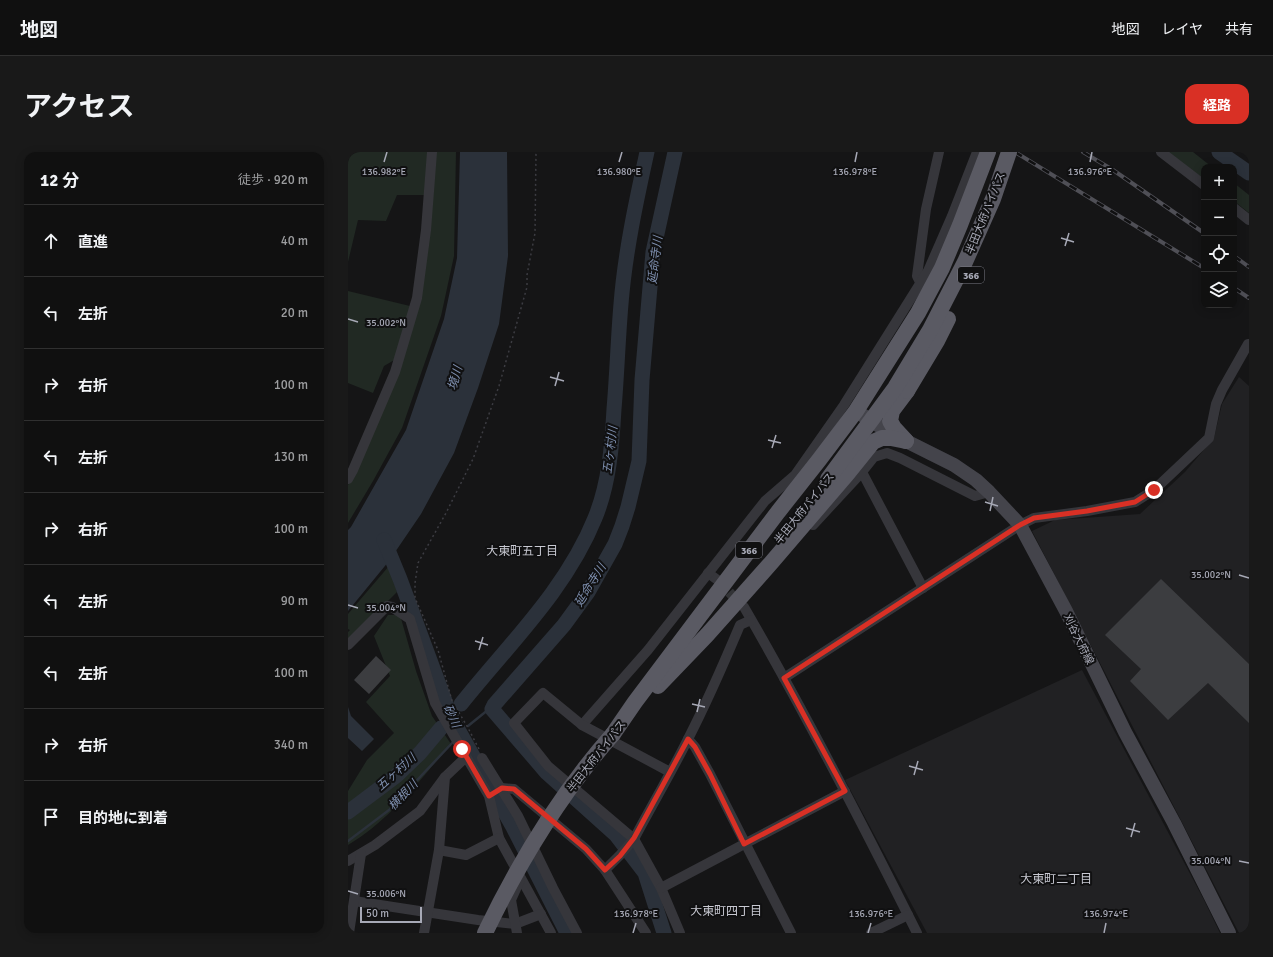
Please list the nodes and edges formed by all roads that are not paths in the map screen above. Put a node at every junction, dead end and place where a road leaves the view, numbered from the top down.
1 (432, 152) edge
2 (939, 152) edge
3 (977, 152) edge
4 (988, 152) edge
5 (1009, 152) edge
6 (1020, 152) edge
7 (1161, 152) edge
8 (1201, 183) edge
9 (1237, 210) edge
10 (1249, 220) edge
11 (921, 284) junction
12 (1248, 344) edge
13 (856, 411) junction
14 (906, 441) junction
15 (862, 472) junction
16 (348, 479) edge
17 (989, 492) junction
18 (1020, 525) junction
19 (708, 573) junction
20 (718, 581) tunnel mouth
21 (923, 588) junction
22 (751, 620) junction
23 (348, 645) edge
24 (784, 678) junction
25 (582, 725) junction
26 (613, 734) junction
27 (688, 739) junction
28 (466, 756) junction
29 (482, 758) road end
30 (670, 772) junction
31 (445, 777) junction
32 (502, 788) junction
33 (845, 791) junction
34 (490, 796) junction
35 (499, 838) junction
36 (633, 839) junction
37 (744, 844) junction
38 (439, 850) junction
39 (361, 854) junction
40 (348, 861) edge
41 (605, 870) junction
42 (521, 878) junction
43 (661, 888) junction
44 (354, 901) junction
45 (428, 912) junction
46 (541, 914) junction
47 (908, 915) junction
48 (516, 929) edge
49 (349, 933) edge
50 (424, 933) edge
51 (485, 933) edge
52 (551, 933) edge
53 (577, 933) edge
54 (646, 933) edge
55 (680, 933) edge
56 (791, 933) edge
57 (872, 933) edge
58 (917, 933) edge
59 (1229, 933) edge

1 - 16 street
2 - 11 street
3 - 11 street
4 - 13 highway, 366
5 - 26 highway, 半田大府パイパス / 366, bridge
6 - 14 highway, 366, bridge
7 - 8 street
9 - 10 street
11 - 19 street
12 - 18 street
13 - 14 main road, 刈谷大府線
13 - 26 highway, 366
14 - 17 main road, 刈谷大府線
14 - 26 highway, 366
15 - 17 street
15 - 21 street
15 - 22 street
17 - 18 main road, 刈谷大府線
18 - 21 street
18 - 59 main road, 刈谷大府線
19 - 20 street
19 - 25 street
21 - 24 street
22 - 24 street
22 - 27 street
23 - 28 street
24 - 33 street
25 - 30 street
25 - 36 street
26 - 51 highway, 半田大府パイパス / 366, bridge
27 - 30 street
27 - 37 street
28 - 31 street
28 - 34 street
29 - 32 street
30 - 36 street
31 - 38 street
31 - 39 street
32 - 34 street
32 - 41 street
32 - 53 street
33 - 37 street
33 - 47 street
34 - 35 street
35 - 38 street
35 - 42 street
36 - 41 street
36 - 43 street
37 - 43 street
37 - 56 street
38 - 45 street
39 - 40 street
39 - 44 street
41 - 54 street
42 - 46 street
42 - 48 street
43 - 55 street
44 - 45 street
44 - 49 street
45 - 48 street
45 - 50 street
46 - 48 street
46 - 52 street
47 - 57 street
47 - 58 street

